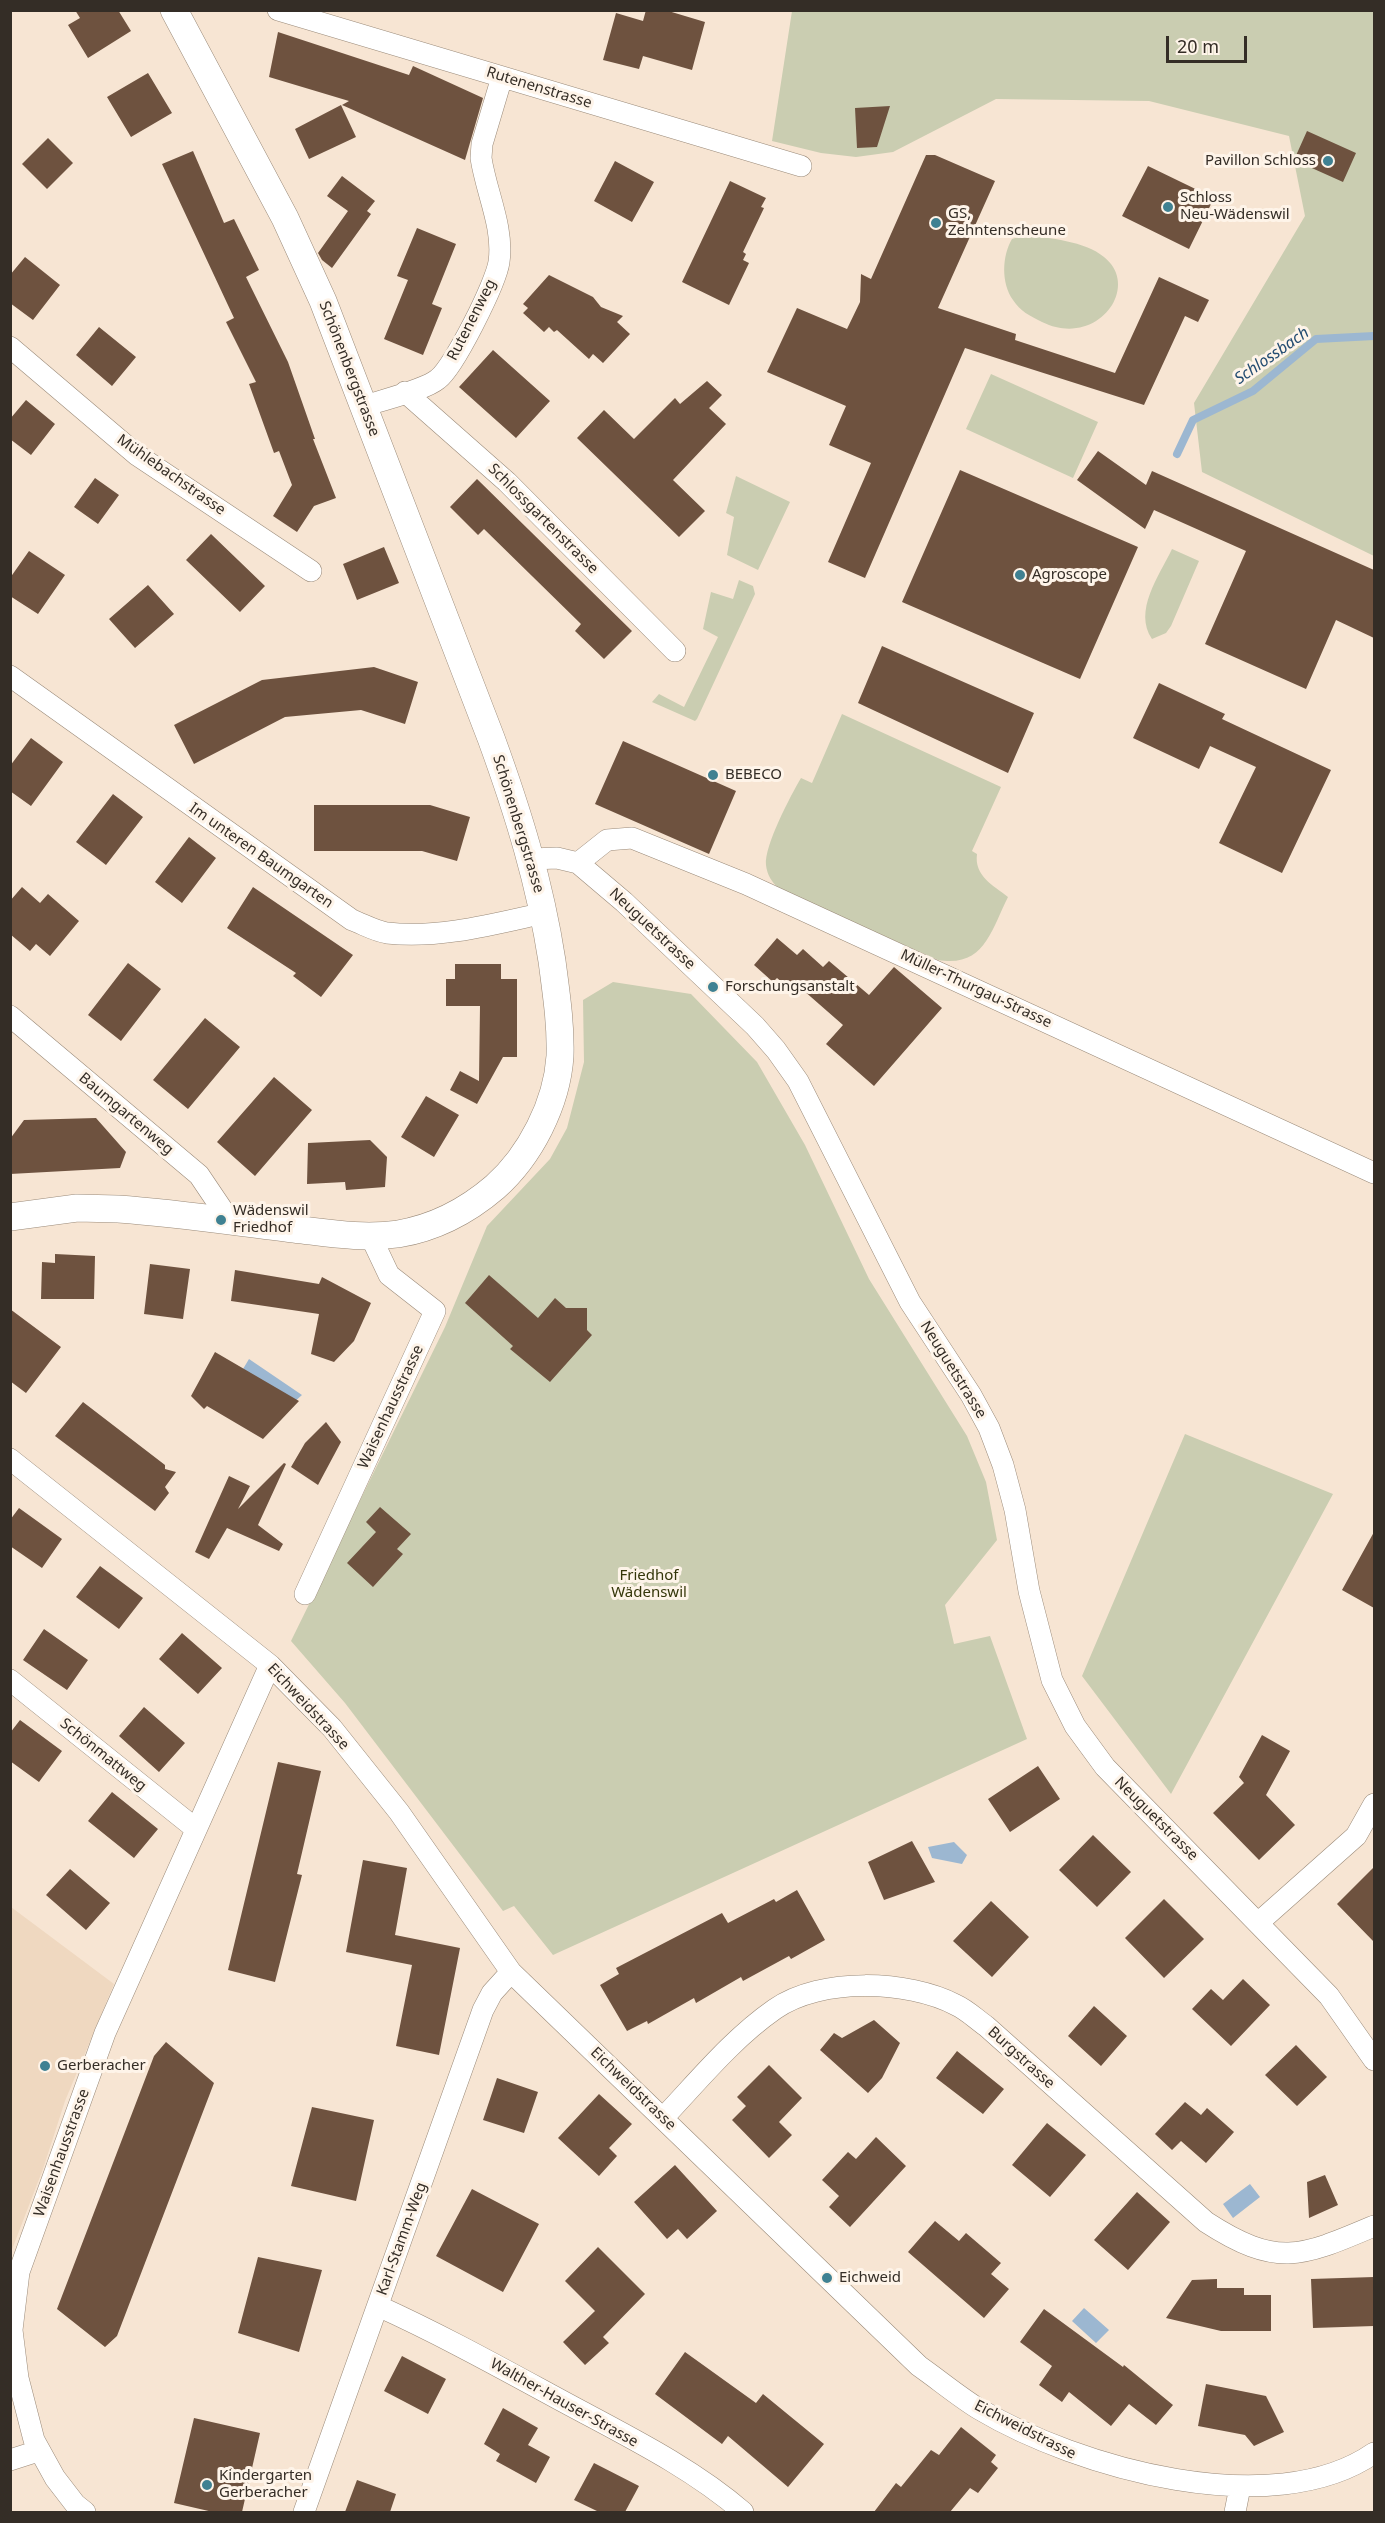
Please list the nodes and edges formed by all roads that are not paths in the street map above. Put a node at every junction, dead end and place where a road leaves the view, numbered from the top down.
1 (174, 10) edge
2 (278, 10) edge
3 (501, 77) junction
4 (801, 166) dead end
5 (10, 347) edge
6 (405, 392) junction
7 (365, 406) junction
8 (311, 570) dead end
9 (675, 651) dead end
10 (10, 676) edge
11 (532, 859) junction
12 (578, 863) junction
13 (544, 913) junction
14 (10, 1016) edge
15 (1374, 1173) edge
16 (10, 1217) edge
17 (230, 1221) junction
18 (370, 1237) junction
19 (10, 1459) edge
20 (305, 1594) dead end
21 (270, 1665) junction
22 (10, 1680) edge
23 (1374, 1804) edge
24 (196, 1829) junction
25 (1258, 1923) junction
26 (511, 1972) junction
27 (1374, 2060) edge
28 (663, 2118) junction
29 (1374, 2226) edge
30 (378, 2306) junction
31 (39, 2451) junction
32 (1374, 2453) edge
33 (10, 2460) edge
34 (1237, 2502) edge
35 (85, 2512) edge
36 (304, 2512) edge
37 (743, 2512) edge

1 - 7 street, Schönenbergstrasse
2 - 3 street, Rutenenstrasse
3 - 4 street, Rutenenstrasse
3 - 6 street, Rutenenweg
5 - 8 street, Mühlebachstrasse
6 - 7 street, Rutenenweg
6 - 9 street, Schlossgartenstrasse
7 - 11 street, Schönenbergstrasse
10 - 13 street, Im unteren Baumgarten
11 - 12 street
11 - 13 street, Schönenbergstrasse
12 - 15 street, Müller-Thurgau-Strasse
12 - 25 street, Neuguetstrasse
13 - 18 street, Schönenbergstrasse
14 - 17 street, Baumgartenweg
16 - 17 street, Schönenbergstrasse
17 - 18 street, Schönenbergstrasse
18 - 20 street, Waisenhausstrasse
19 - 21 street, Eichweidstrasse
21 - 24 street, Waisenhausstrasse
21 - 26 street, Eichweidstrasse
22 - 24 street, Schönmattweg
23 - 25 street
24 - 31 street, Waisenhausstrasse
25 - 27 street, Neuguetstrasse
26 - 28 street, Eichweidstrasse
26 - 30 street, Karl-Stamm-Weg
28 - 29 street, Burgstrasse
28 - 34 street, Eichweidstrasse
30 - 36 street, Karl-Stamm-Weg
30 - 37 street, Walther-Hauser-Strasse
31 - 33 street
31 - 35 street, Waisenhausstrasse
32 - 34 street, Eichweidstrasse

